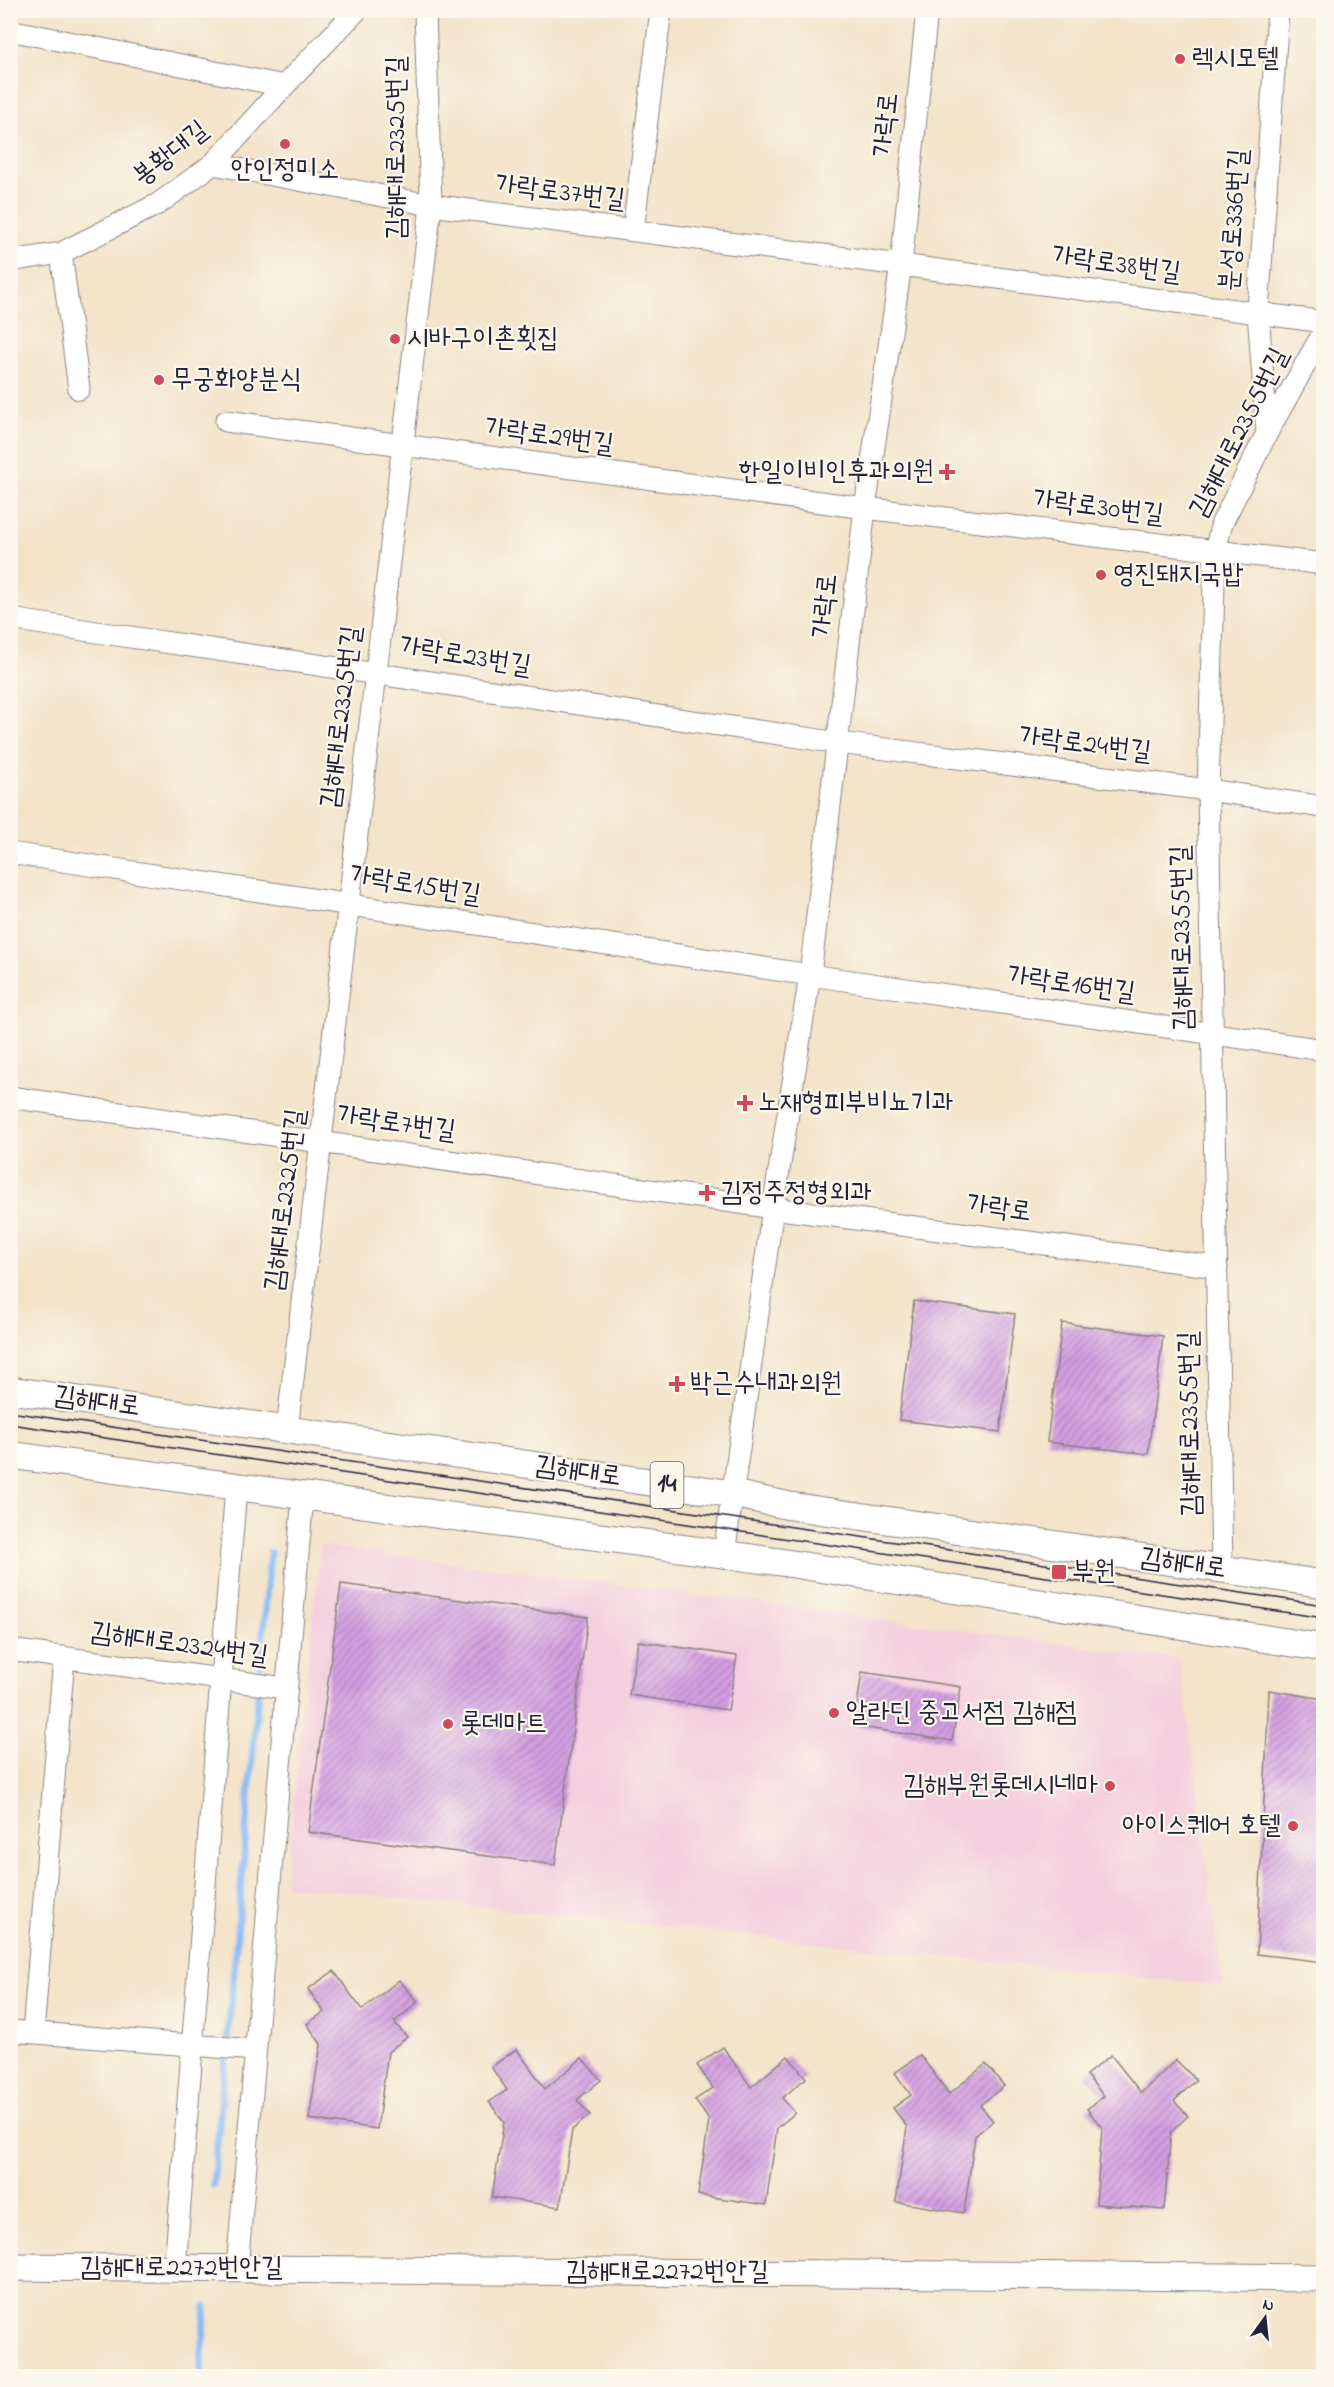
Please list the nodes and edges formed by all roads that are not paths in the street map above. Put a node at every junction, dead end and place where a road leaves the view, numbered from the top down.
1 (357, 10) edge
2 (425, 10) edge
3 (661, 10) edge
4 (927, 10) edge
5 (1278, 10) edge
6 (10, 27) edge
7 (284, 86) junction
8 (213, 164) junction
9 (431, 205) junction
10 (633, 231) junction
11 (61, 253) junction
12 (10, 261) edge
13 (901, 265) junction
14 (1258, 312) junction
15 (1323, 322) edge
16 (1323, 331) edge
17 (79, 389) dead end
18 (226, 421) dead end
19 (1267, 433) junction
20 (403, 446) junction
21 (865, 508) junction
22 (1215, 551) junction
23 (1323, 564) edge
24 (10, 619) edge
25 (376, 672) junction
26 (839, 742) junction
27 (1208, 790) junction
28 (1323, 807) edge
29 (10, 853) edge
30 (349, 905) junction
31 (810, 975) junction
32 (1214, 1034) junction
33 (1323, 1050) edge
34 (10, 1097) edge
35 (321, 1142) junction
36 (773, 1208) junction
37 (1217, 1267) junction
38 (10, 1390) edge
39 (287, 1430) junction
40 (10, 1455) edge
41 (236, 1486) junction
42 (734, 1494) junction
43 (303, 1496) junction
44 (724, 1554) junction
45 (1222, 1570) junction
46 (1323, 1584) edge
47 (1323, 1648) edge
48 (10, 1650) edge
49 (64, 1657) junction
50 (221, 1680) junction
51 (277, 1687) junction
52 (10, 2031) edge
53 (33, 2033) junction
54 (193, 2046) junction
55 (255, 2050) junction
56 (10, 2267) edge
57 (176, 2268) junction
58 (237, 2269) junction
59 (1323, 2278) edge

1 - 7 street, 봉황대길
2 - 9 street, 김해대로2325번길
3 - 10 street
4 - 13 street, 가락로
5 - 14 street, 분성로336번길
6 - 7 street
7 - 8 street, 봉황대길
8 - 9 street, 가락로37번길
8 - 11 street, 봉황대길
9 - 10 street, 가락로37번길
9 - 20 street, 김해대로2325번길
10 - 13 street, 가락로37번길
11 - 12 street, 봉황대길
11 - 17 street
13 - 14 street, 가락로38번길
13 - 21 street, 가락로
14 - 15 street, 가락로38번길
14 - 19 street, 분성로336번길
16 - 19 street, 김해대로2355번길
18 - 20 street, 가락로29번길
19 - 22 street, 김해대로2355번길
20 - 21 street, 가락로29번길
20 - 25 street, 김해대로2325번길
21 - 22 street, 가락로30번길
21 - 26 street, 가락로
22 - 23 street, 가락로30번길
22 - 27 street, 김해대로2355번길
24 - 25 street, 가락로23번길
25 - 26 street, 가락로23번길
25 - 30 street, 김해대로2325번길
26 - 27 street, 가락로24번길
26 - 31 street, 가락로
27 - 28 street, 가락로24번길
27 - 32 street, 김해대로2355번길
29 - 30 street, 가락로15번길
30 - 31 street, 가락로15번길
30 - 35 street, 김해대로2325번길
31 - 32 street, 가락로16번길
31 - 36 street, 가락로
32 - 33 street, 가락로16번길
32 - 37 street, 김해대로2355번길
34 - 35 street, 가락로7번길
35 - 36 street, 가락로7번길
35 - 39 street, 김해대로2325번길
36 - 37 street, 가락로
36 - 42 street, 가락로
37 - 45 street, 김해대로2355번길
38 - 39 main road, 김해대로 / 14
39 - 42 main road, 김해대로 / 14
40 - 41 main road, 14
41 - 43 main road, 14
41 - 50 street
42 - 44 street, 가락로
42 - 45 main road, 김해대로 / 14
43 - 44 main road, 14
43 - 51 street
44 - 47 main road, 14
45 - 46 main road, 김해대로 / 14
48 - 49 street, 김해대로2324번길
49 - 50 street, 김해대로2324번길
49 - 53 street, 김해대로2324번길
50 - 51 street, 김해대로2324번길
50 - 54 street
51 - 55 street
52 - 53 street
53 - 54 street
54 - 55 street
54 - 57 street
55 - 58 street
56 - 57 main road, 김해대로2272번안길
57 - 58 main road, 김해대로2272번안길
58 - 59 main road, 김해대로2272번안길

